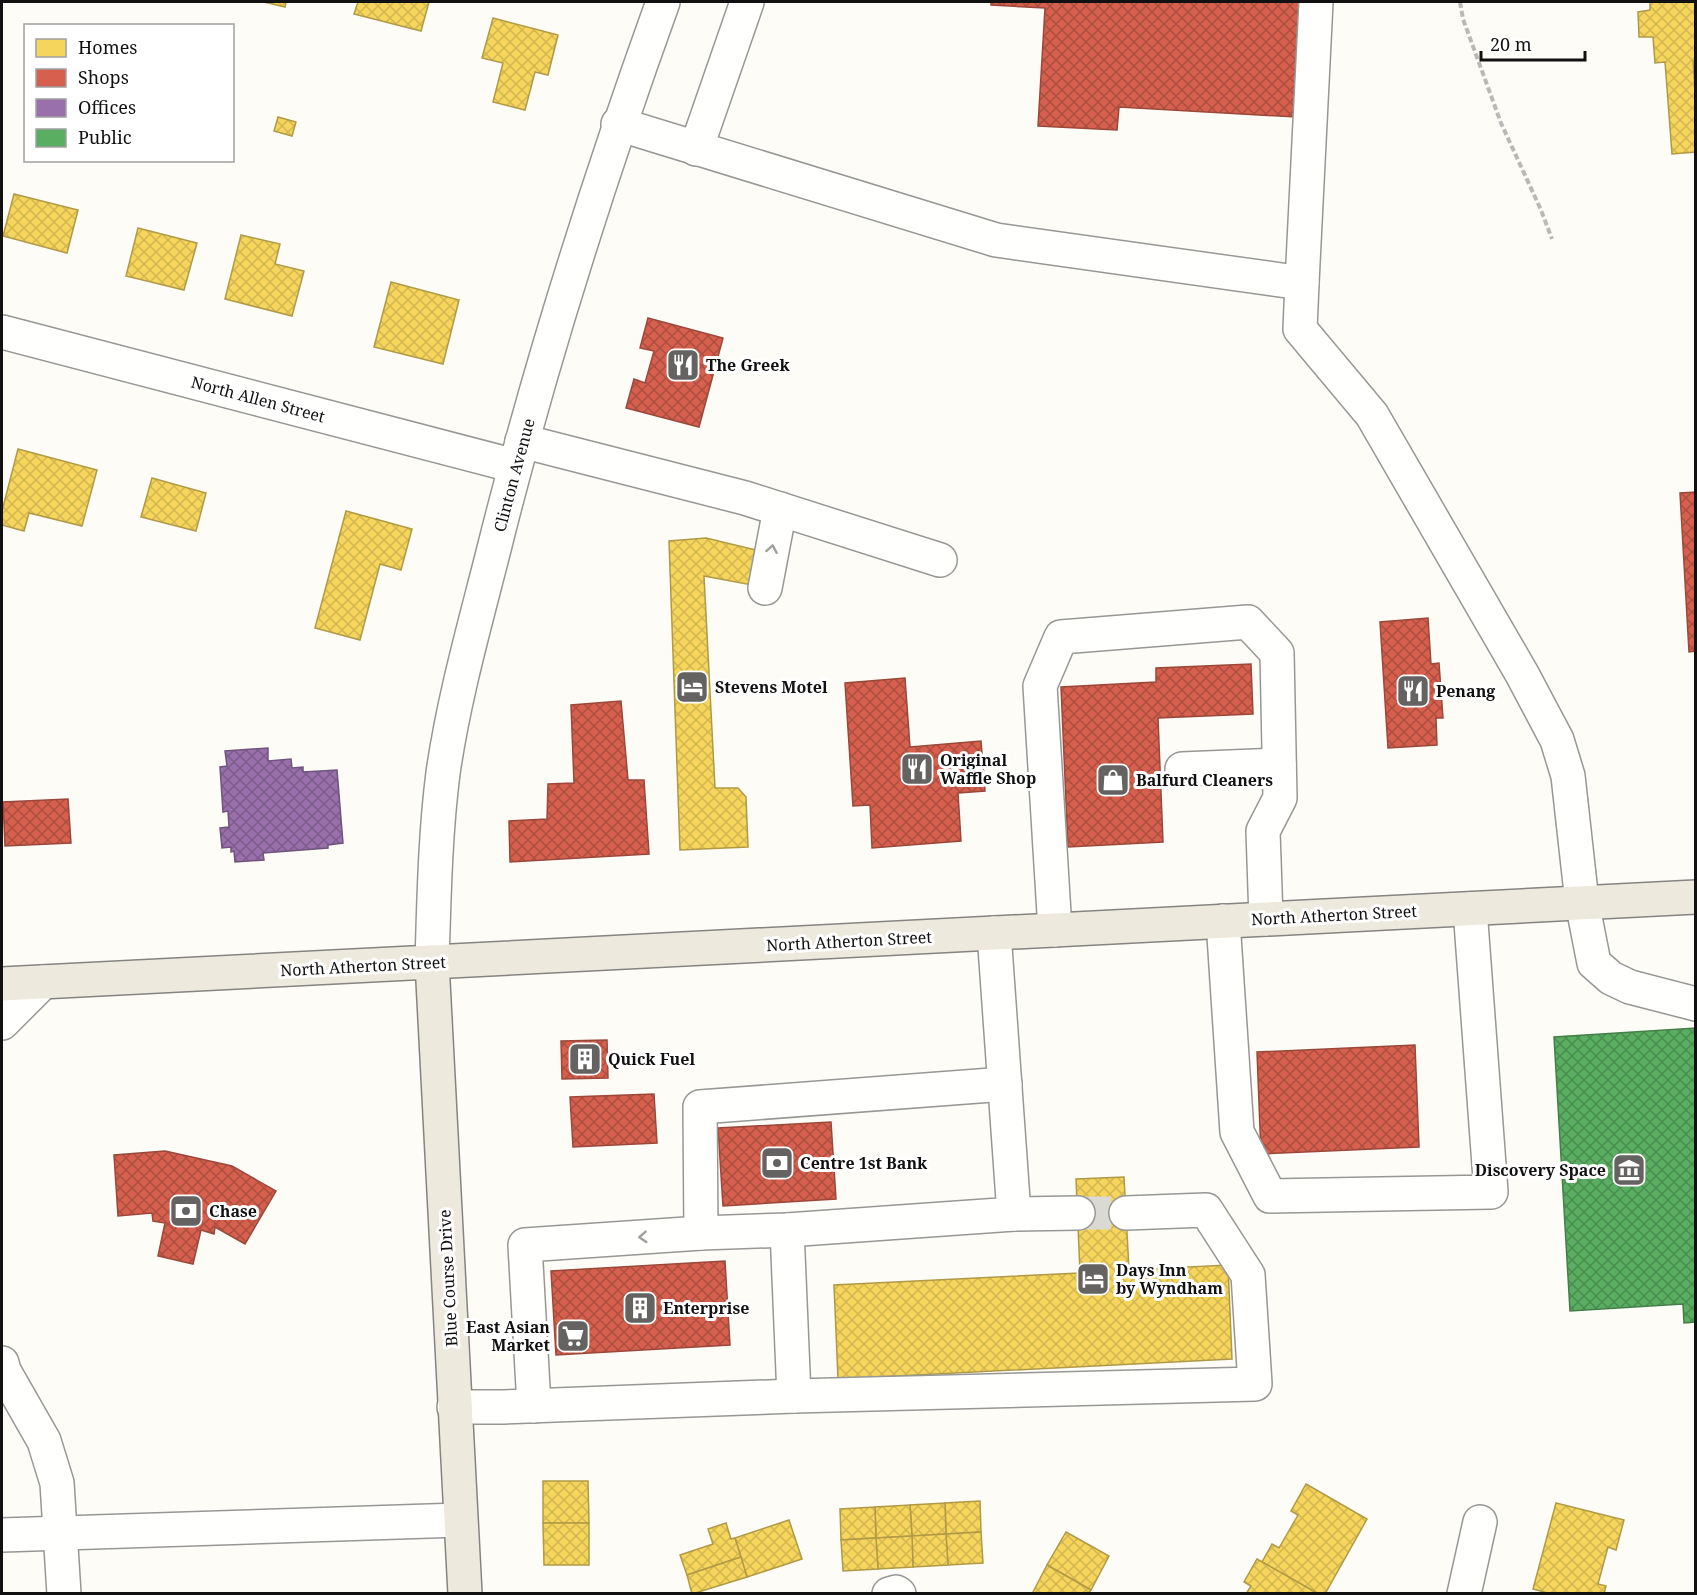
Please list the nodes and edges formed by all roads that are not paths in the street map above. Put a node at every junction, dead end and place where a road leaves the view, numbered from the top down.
1 (663, 2) edge
2 (747, 2) edge
3 (1316, 2) edge
4 (618, 124) junction
5 (696, 149) junction
6 (1302, 283) junction
7 (2, 332) edge
8 (518, 454) junction
9 (780, 509) junction
10 (940, 560) dead end
11 (765, 588) dead end
12 (1279, 765) junction
13 (1182, 769) dead end
14 (1695, 897) edge
15 (1582, 902) junction
16 (1470, 909) junction
17 (1266, 919) junction
18 (1223, 921) junction
19 (1055, 930) junction
20 (994, 933) junction
21 (432, 962) junction
22 (43, 982) junction
23 (2, 984) edge
24 (1695, 1004) edge
25 (2, 1023) edge
26 (1005, 1084) junction
27 (1078, 1213) tunnel mouth
28 (1014, 1214) junction
29 (1126, 1214) tunnel mouth
30 (787, 1230) junction
31 (701, 1233) junction
32 (2, 1363) edge
33 (794, 1396) junction
34 (534, 1406) junction
35 (454, 1407) junction
36 (460, 1520) junction
37 (1480, 1522) dead end
38 (61, 1532) junction
39 (2, 1534) edge
40 (64, 1593) edge
41 (465, 1593) edge
42 (889, 1593) edge
43 (899, 1593) edge
44 (1464, 1593) edge

1 - 4 street, Clinton Avenue
2 - 5 street
3 - 6 street
4 - 5 street
4 - 8 street, Clinton Avenue
5 - 6 street
6 - 15 street
7 - 8 street, North Allen Street
8 - 9 street, North Allen Street
8 - 21 street, Clinton Avenue
9 - 10 street, North Allen Street
11 -> 9 street
12 - 13 street
12 - 17 street
12 - 19 street
14 - 15 main road, North Atherton Street
15 - 16 main road, North Atherton Street
15 - 24 street
16 - 17 main road, North Atherton Street
16 - 18 street
17 - 18 main road, North Atherton Street
18 - 19 main road, North Atherton Street
19 - 20 main road, North Atherton Street
20 - 21 main road, North Atherton Street
20 - 26 street
21 - 22 main road, North Atherton Street
21 - 35 main road, Blue Course Drive
22 - 23 main road, North Atherton Street
22 - 25 street
26 - 28 street
26 - 31 street
27 - 28 street
28 - 30 street
29 - 33 street
30 - 31 street
30 - 33 street
31 -> 34 street
32 - 38 street
33 - 34 street
34 - 35 street
35 - 36 main road, Blue Course Drive
36 - 38 street
36 - 41 main road, Blue Course Drive
37 - 44 street
38 - 39 street
38 - 40 street
42 - 43 street

